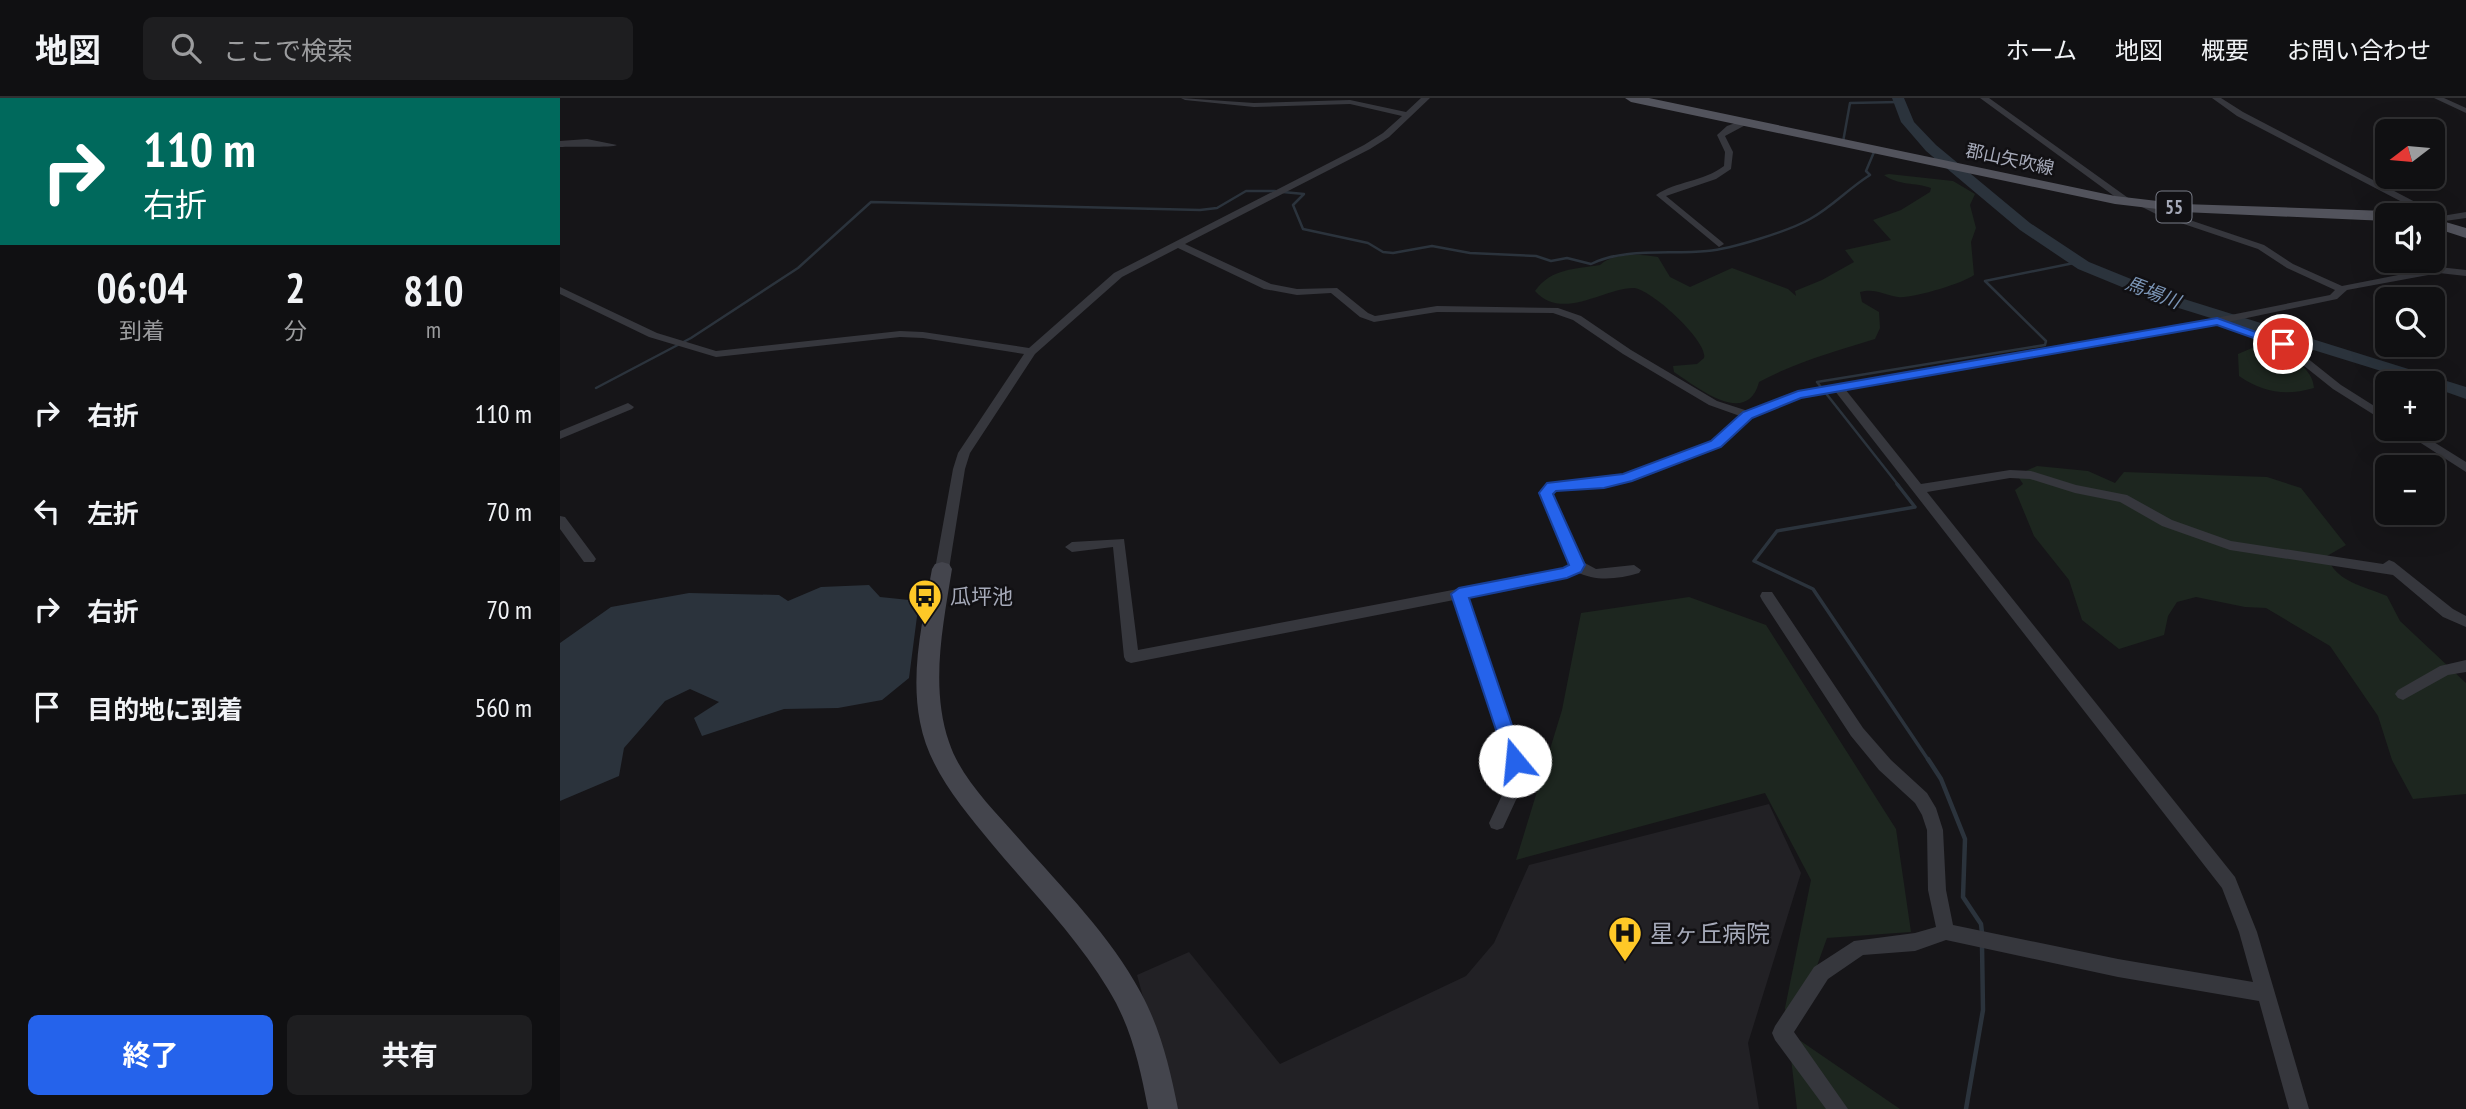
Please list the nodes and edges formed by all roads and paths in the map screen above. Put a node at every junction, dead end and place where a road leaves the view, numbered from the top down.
1 (1185, 98) edge
2 (1426, 98) edge
3 (1631, 98) edge
4 (1984, 98) edge
5 (2216, 98) edge
6 (2438, 98) edge
7 (2466, 111) edge
8 (1409, 115) junction
9 (1749, 121) junction
10 (560, 144) edge
11 (613, 145) dead end
12 (2135, 203) junction
13 (2403, 203) edge
14 (2466, 215) edge
15 (2375, 216) edge
16 (2445, 220) edge
17 (2445, 225) edge
18 (2466, 233) edge
19 (1177, 244) junction
20 (1719, 244) dead end
21 (2466, 272) edge
22 (2341, 289) junction
23 (560, 290) edge
24 (2220, 321) junction
25 (1031, 352) junction
26 (1838, 388) junction
27 (628, 407) dead end
28 (2375, 411) edge
29 (1748, 415) junction
30 (560, 435) edge
31 (2424, 441) edge
32 (2466, 468) edge
33 (1918, 489) junction
34 (560, 520) edge
35 (1072, 547) dead end
36 (589, 559) dead end
37 (1577, 565) junction
38 (942, 569) joint
39 (1634, 570) dead end
40 (1459, 594) junction
41 (1767, 596) dead end
42 (2466, 622) edge
43 (2466, 666) edge
44 (2403, 694) dead end
45 (1497, 823) dead end
46 (1946, 932) junction
47 (2264, 993) junction
48 (1163, 1109) edge
49 (1838, 1109) edge
50 (2299, 1109) edge

1 - 8 street
2 - 8 street
3 - 9 main road, 郡山矢吹線 / 55
4 - 12 street
5 - 13 street
6 - 7 street
8 - 19 street
9 - 12 main road, 郡山矢吹線 / 55
9 - 20 street
10 - 11 street
12 - 15 main road, 郡山矢吹線 / 55
12 - 22 street
14 - 16 street
17 - 18 main road
19 - 25 street
19 - 29 street
21 - 22 street
22 - 24 street
23 - 25 street
24 - 26 street
24 - 28 street
25 - 38 street
26 - 29 street
26 - 33 street
27 - 30 street
29 - 37 street
31 - 32 street
33 - 42 street
33 - 47 street
34 - 36 street
35 - 40 street
37 - 39 street
37 - 40 street
38 - 48 street
40 - 45 street
41 - 46 street
43 - 44 street
46 - 47 street
46 - 49 street
47 - 50 street

